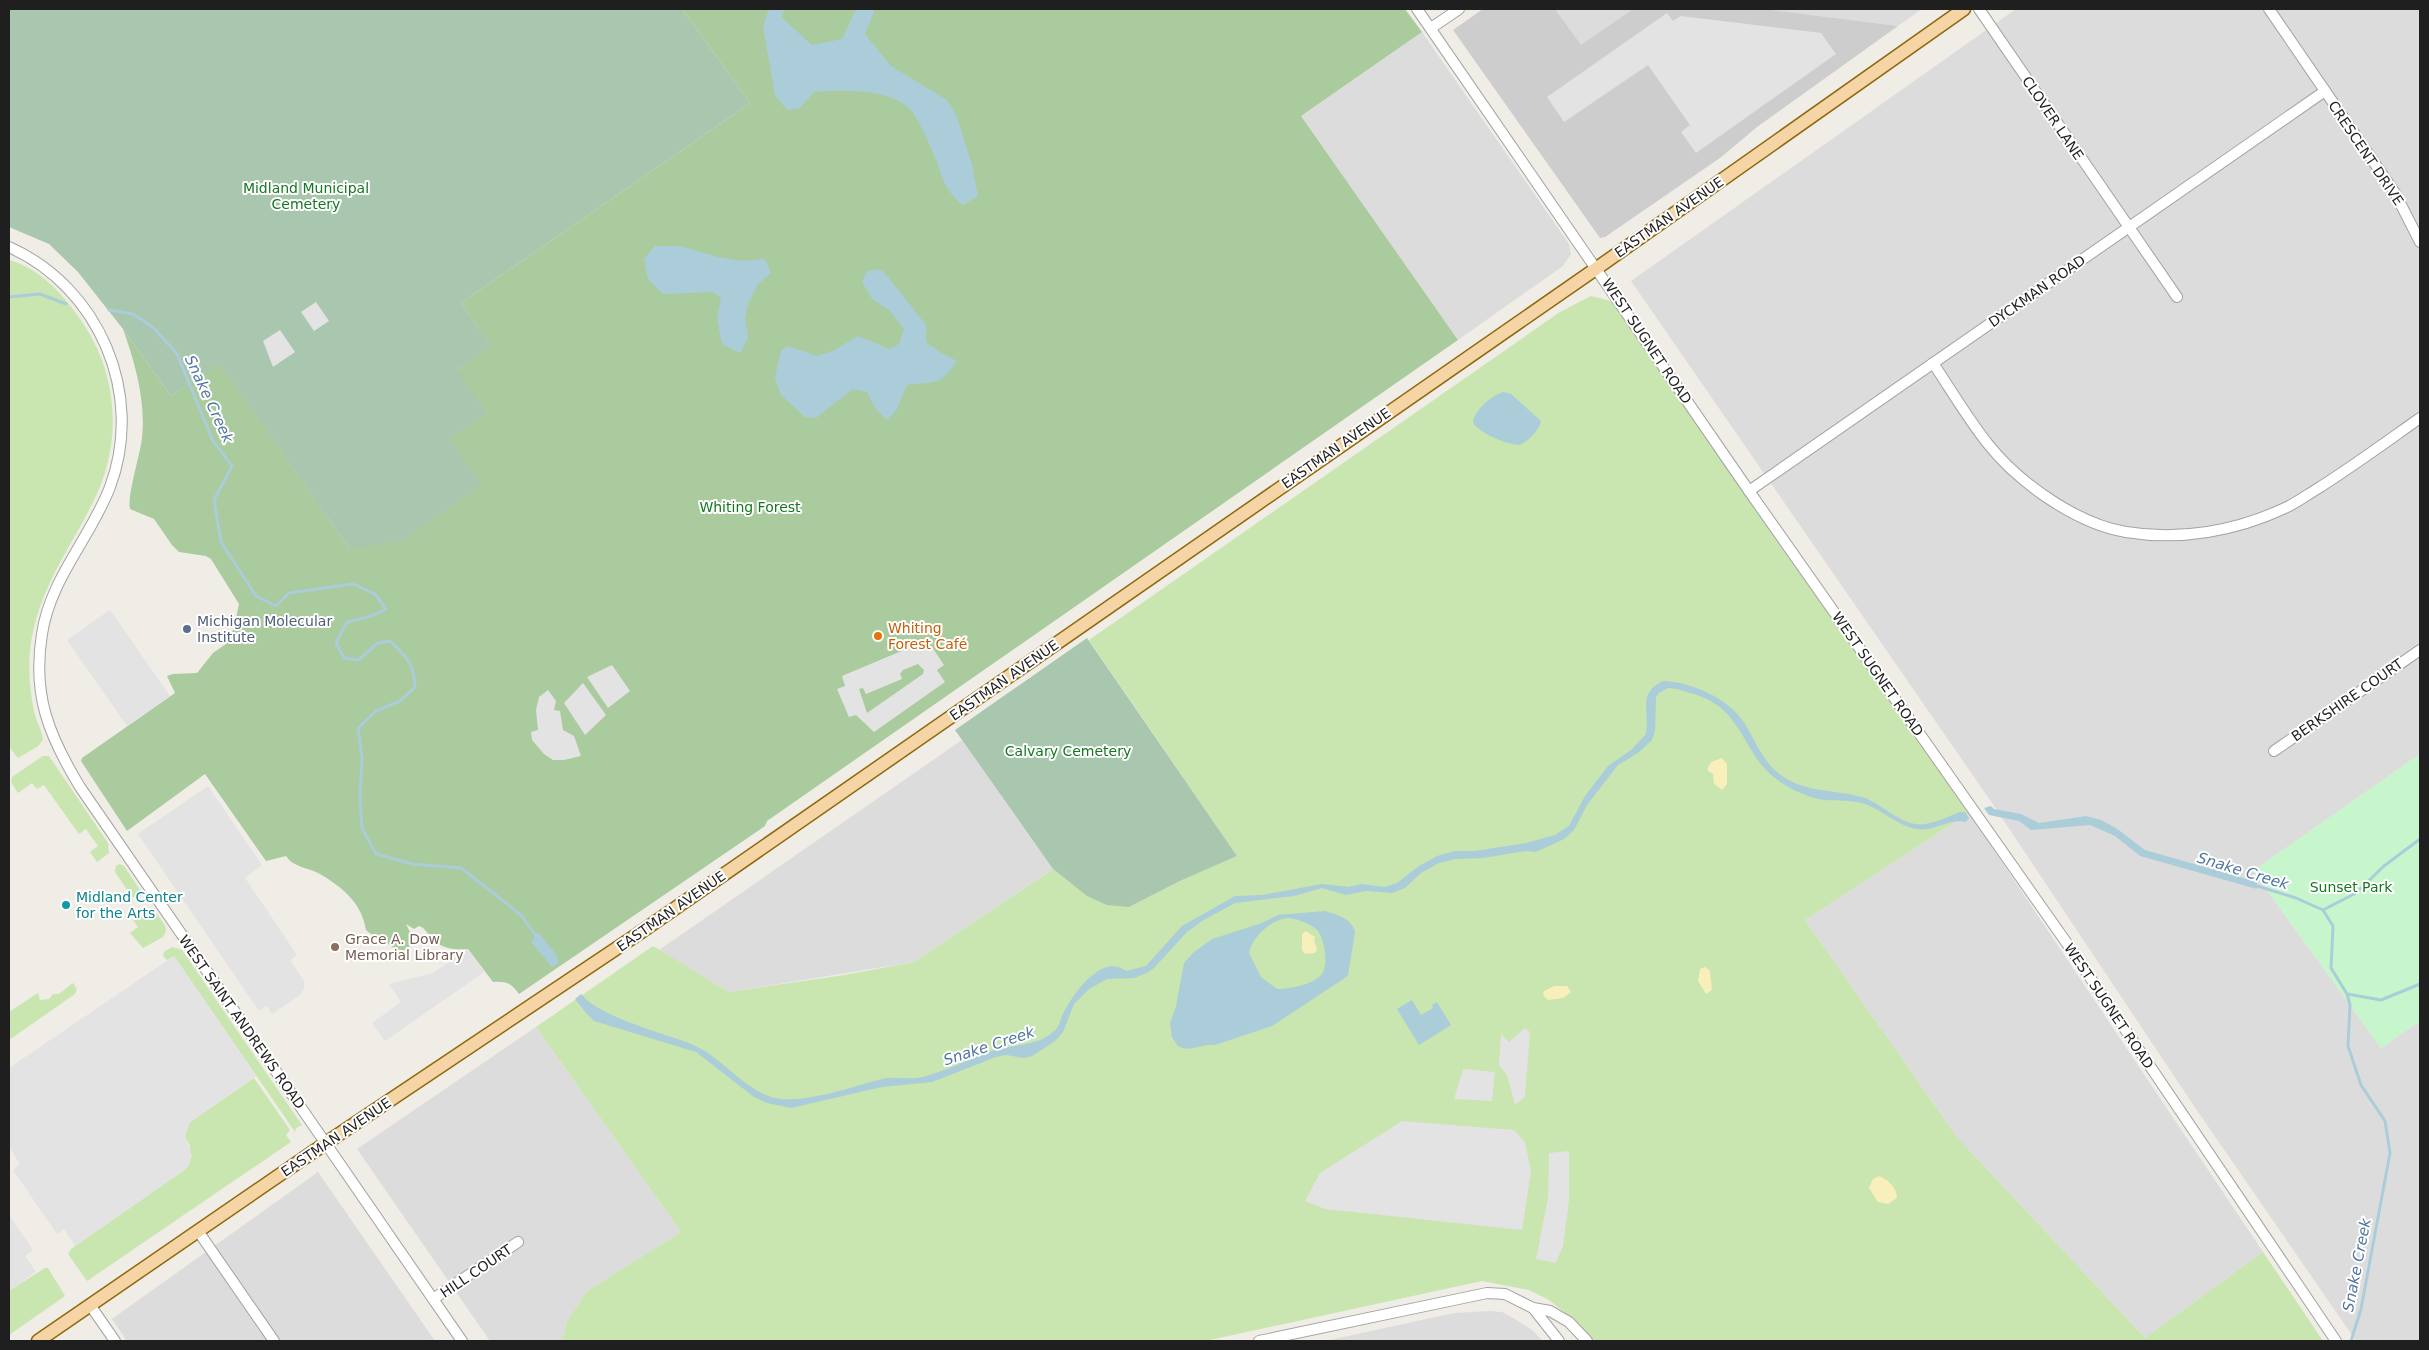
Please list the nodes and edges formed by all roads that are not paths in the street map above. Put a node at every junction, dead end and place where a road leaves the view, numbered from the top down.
1 (1416, 9) edge
2 (1459, 9) edge
3 (1964, 9) edge
4 (1979, 9) edge
5 (2269, 9) edge
6 (1431, 28) junction
7 (2325, 90) junction
8 (2128, 227) junction
9 (2417, 228) edge
10 (2420, 242) edge
11 (9, 247) edge
12 (1597, 268) junction
13 (2177, 297) dead end
14 (1933, 363) junction
15 (2420, 418) edge
16 (1749, 491) junction
17 (2420, 650) edge
18 (2274, 751) dead end
19 (326, 1143) junction
20 (198, 1232) junction
21 (518, 1242) dead end
22 (433, 1300) junction
23 (90, 1306) junction
24 (1533, 1308) junction
25 (2333, 1338) edge
26 (38, 1341) edge
27 (114, 1341) edge
28 (274, 1341) edge
29 (462, 1341) edge
30 (1259, 1341) edge
31 (1559, 1341) edge
32 (1587, 1341) edge

1 - 6 street, WEST SUGNET ROAD
2 - 6 street
3 - 12 main road, EASTMAN AVENUE
4 - 8 street, CLOVER LANE
5 - 7 street, CRESCENT DRIVE
6 - 12 street, WEST SUGNET ROAD
7 - 8 street, DYCKMAN ROAD
7 - 9 street, CRESCENT DRIVE
8 - 13 street, CLOVER LANE
8 - 14 street, DYCKMAN ROAD
9 - 10 street, CRESCENT DRIVE
11 - 19 street, WEST SAINT ANDREWS ROAD
12 - 16 street, WEST SUGNET ROAD
12 - 19 main road, EASTMAN AVENUE
14 - 15 street
14 - 16 street, DYCKMAN ROAD
16 - 25 street, WEST SUGNET ROAD
17 - 18 street, BERKSHIRE COURT
19 - 20 main road, EASTMAN AVENUE
19 - 22 street, WEST SAINT ANDREWS ROAD
20 - 23 main road, EASTMAN AVENUE
20 - 28 street
21 - 22 street, HILL COURT
22 - 29 street, WEST SAINT ANDREWS ROAD
23 - 26 main road, EASTMAN AVENUE
23 - 27 street
24 - 30 street
24 - 31 street
24 - 32 street

